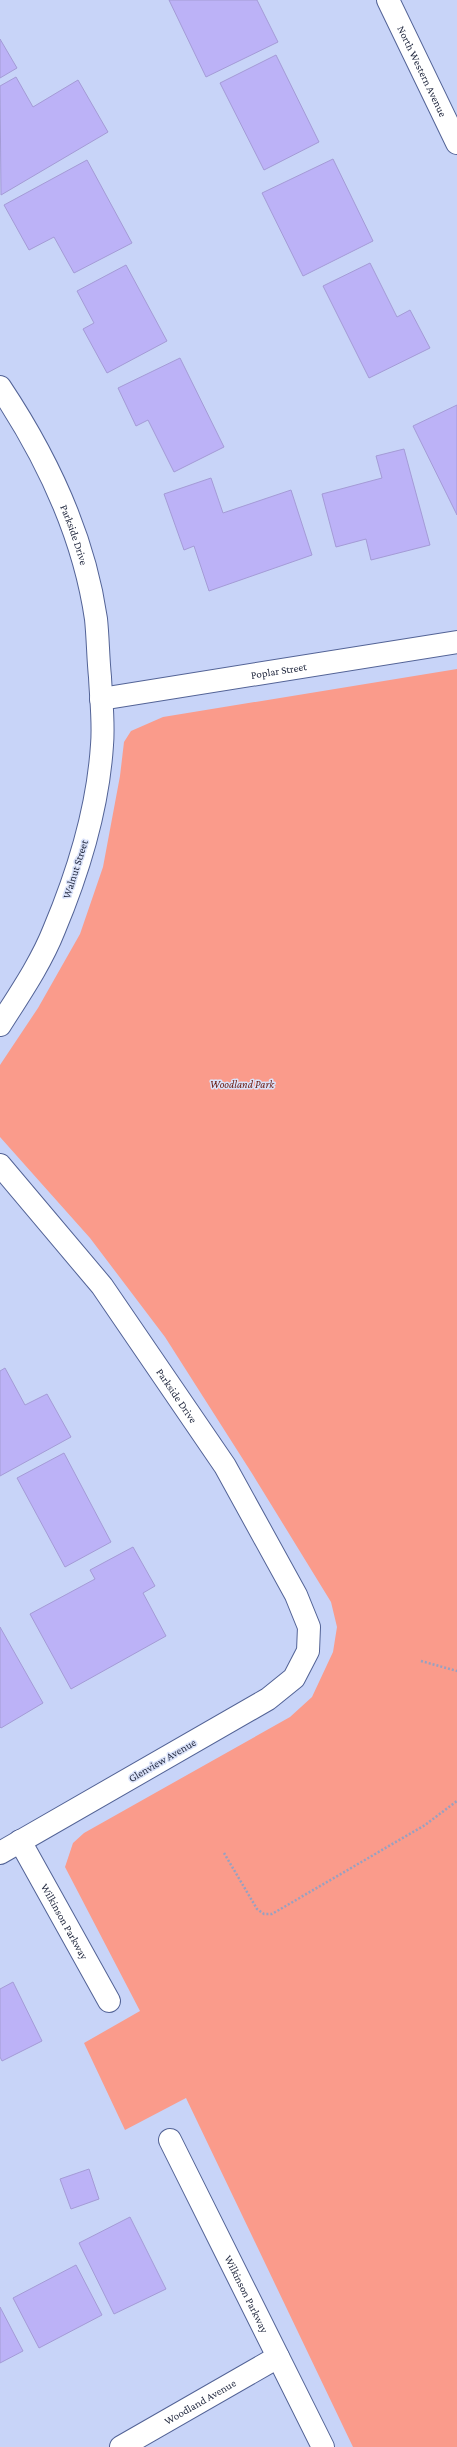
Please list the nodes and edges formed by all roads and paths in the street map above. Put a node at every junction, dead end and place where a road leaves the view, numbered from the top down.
1 (388, 0) edge
2 (457, 143) edge
3 (0, 387) edge
4 (457, 642) edge
5 (101, 699) junction
6 (0, 1025) edge
7 (0, 1165) edge
8 (308, 1651) joint
9 (421, 1661) dead end
10 (457, 1671) edge
11 (457, 1801) edge
12 (20, 1841) junction
13 (0, 1853) edge
14 (224, 1853) dead end
15 (108, 2001) dead end
16 (170, 2140) dead end
17 (278, 2357) junction
18 (121, 2447) edge
19 (323, 2447) edge

1 - 2 street, North Western Avenue
3 - 5 street, Parkside Drive
4 - 5 street, Poplar Street
5 - 6 street, Walnut Street
7 - 8 street, Parkside Drive
8 - 12 street, Glenview Avenue
9 - 10 path
11 - 14 path
12 - 13 street, Glenview Avenue
12 - 15 street, Wilkinson Parkway
16 - 17 street, Wilkinson Parkway
17 - 18 street, Woodland Avenue
17 - 19 street, Wilkinson Parkway

